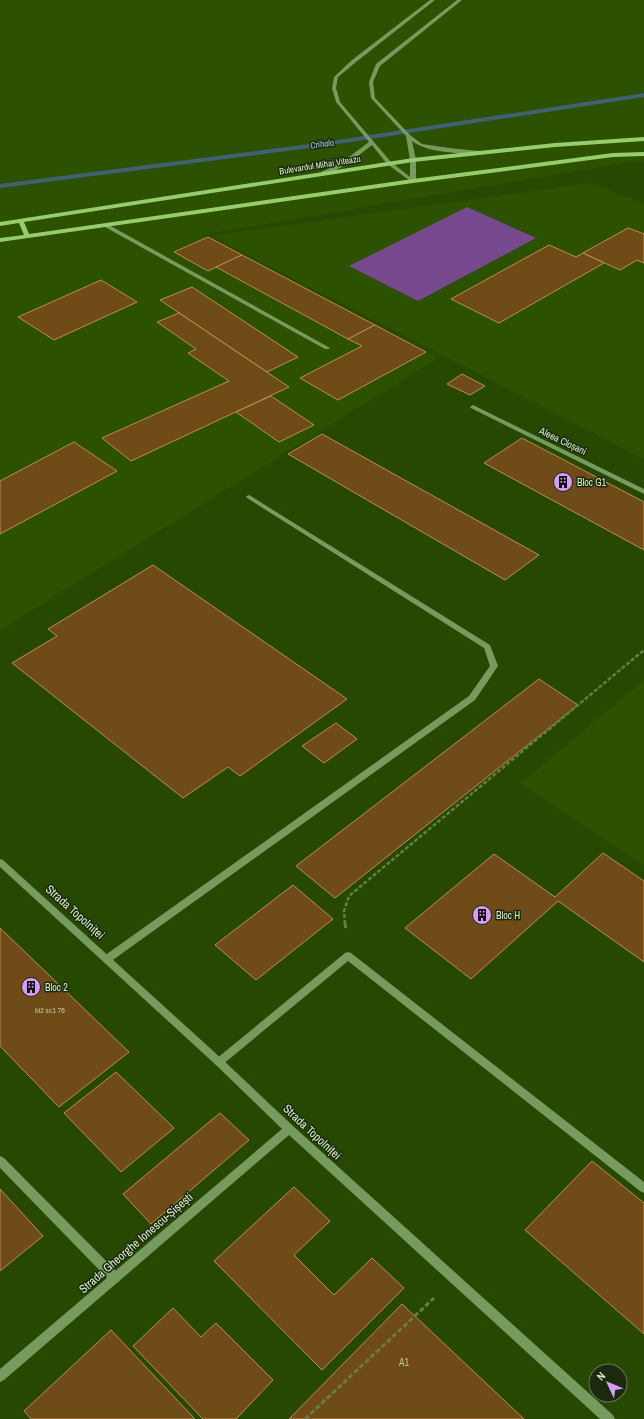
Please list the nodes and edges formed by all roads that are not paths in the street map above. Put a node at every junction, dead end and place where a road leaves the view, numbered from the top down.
1 (433, 0) edge
2 (460, 0) edge
3 (408, 136) junction
4 (644, 139) edge
5 (372, 142) junction
6 (481, 153) junction
7 (644, 154) edge
8 (413, 160) junction
9 (389, 163) junction
10 (323, 173) junction
11 (413, 181) junction
12 (21, 221) junction
13 (0, 224) edge
14 (107, 226) junction
15 (27, 236) junction
16 (0, 240) edge
17 (328, 348) dead end
18 (473, 407) dead end
19 (644, 492) edge
20 (249, 497) dead end
21 (0, 862) edge
22 (107, 959) junction
23 (219, 1062) junction
24 (289, 1129) junction
25 (0, 1160) edge
26 (644, 1188) edge
27 (115, 1278) junction
28 (0, 1376) edge
29 (609, 1419) edge

1 - 5 street
2 - 3 street
3 - 6 street
3 - 8 street
4 - 6 main road, Bulevardul Mihai Viteazu
5 - 9 street
5 - 10 street
6 - 8 main road, Bulevardul Mihai Viteazu
7 - 11 main road
8 - 9 main road, Bulevardul Mihai Viteazu
8 - 11 street
9 - 10 main road, Bulevardul Mihai Viteazu
9 - 11 street
10 - 12 main road, Bulevardul Mihai Viteazu
11 - 14 main road
12 - 13 main road, Bulevardul Mihai Viteazu
12 - 15 main road
14 - 15 main road
14 - 17 street
15 - 16 main road
18 - 19 street, Aleea Cloșani
20 - 22 street
21 - 22 street, Strada Topolniței
22 - 23 street, Strada Topolniței
23 - 24 street, Strada Topolniței
23 - 26 street
24 - 27 street, Strada Gheorghe Ionescu-Șișești
24 - 29 street, Strada Topolniței
25 - 27 street
27 - 28 street, Strada Gheorghe Ionescu-Șișești

